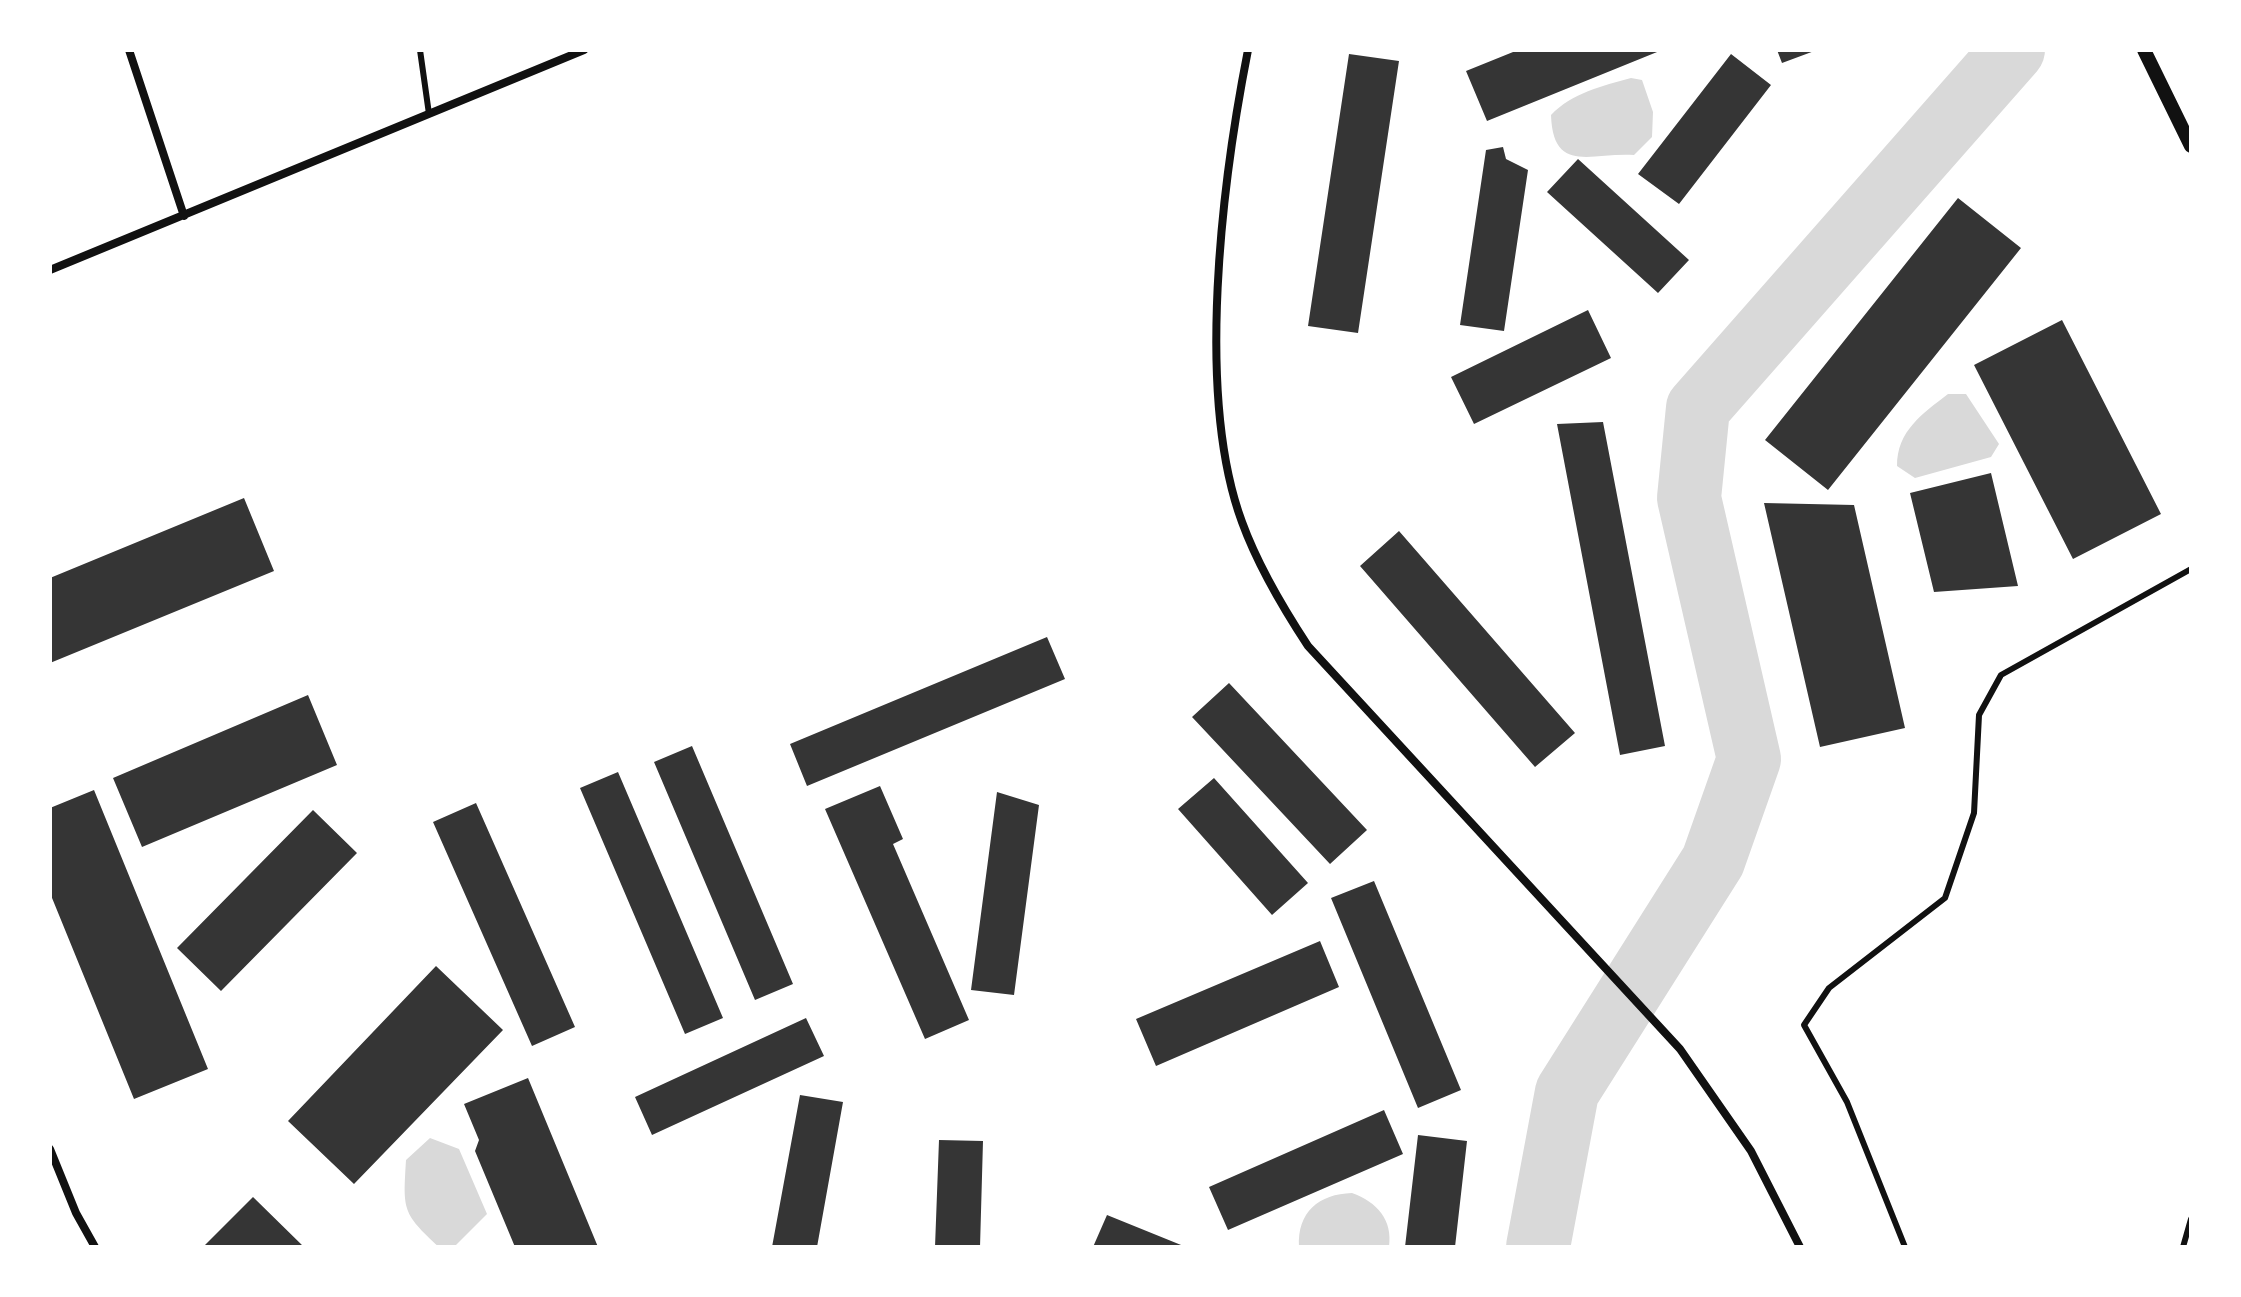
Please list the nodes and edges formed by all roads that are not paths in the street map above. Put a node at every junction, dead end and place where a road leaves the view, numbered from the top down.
1 (129, 50) edge
2 (420, 50) edge
3 (584, 50) edge
4 (1248, 50) edge
5 (2144, 50) edge
6 (429, 114) junction
7 (2191, 146) edge
8 (184, 216) junction
9 (50, 270) edge
10 (2191, 569) edge
11 (50, 1149) edge
12 (2191, 1219) edge
13 (95, 1247) edge
14 (1800, 1247) edge
15 (1905, 1247) edge
16 (2183, 1247) edge

1 - 8 street
2 - 6 lane
3 - 6 street
4 - 14 street
5 - 7 street
6 - 8 street
8 - 9 street
10 - 15 lane
11 - 13 street
12 - 16 lane

